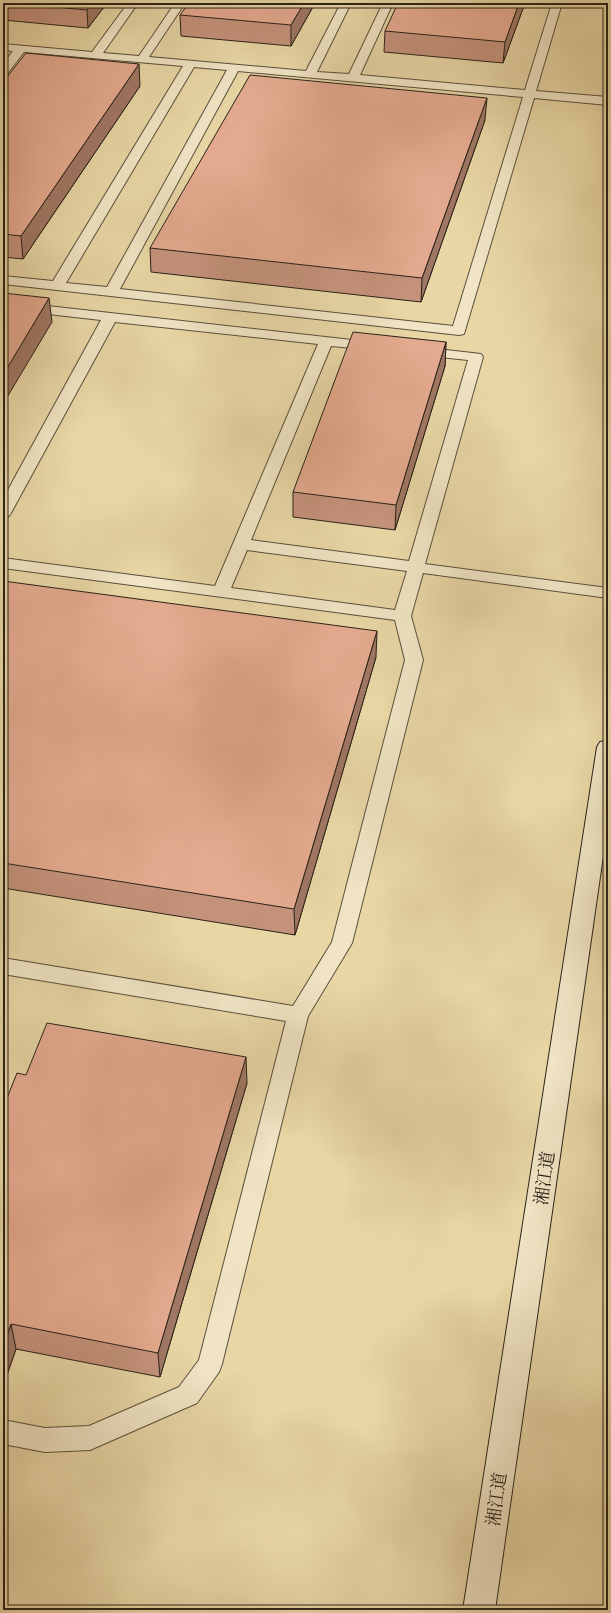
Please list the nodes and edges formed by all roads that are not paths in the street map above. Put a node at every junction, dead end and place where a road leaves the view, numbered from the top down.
1 (133, 3) edge
2 (180, 3) edge
3 (346, 3) edge
4 (388, 3) edge
5 (557, 3) edge
6 (3, 47) edge
7 (21, 49) junction
8 (95, 55) junction
9 (142, 59) junction
10 (190, 64) junction
11 (235, 68) junction
12 (3, 72) edge
13 (310, 74) junction
14 (354, 78) junction
15 (530, 94) junction
16 (608, 100) edge
17 (3, 280) edge
18 (57, 286) junction
19 (111, 292) junction
20 (3, 305) edge
21 (110, 317) junction
22 (326, 341) junction
23 (3, 513) edge
24 (241, 544) junction
25 (3, 563) edge
26 (415, 568) junction
27 (221, 592) junction
28 (608, 593) edge
29 (402, 616) junction
30 (608, 747) edge
31 (3, 966) edge
32 (298, 1015) junction
33 (3, 1432) edge
34 (479, 1610) edge

1 - 8 lane
2 - 9 lane
3 - 13 lane
4 - 14 lane
5 - 15 lane
6 - 7 lane
7 - 8 lane
7 - 12 lane
8 - 9 lane
9 - 10 lane
10 - 11 lane
10 - 18 lane
11 - 13 lane
11 - 19 lane
13 - 14 lane
14 - 15 lane
15 - 16 lane
15 - 19 lane
17 - 18 lane
18 - 19 lane
20 - 21 lane
21 - 22 lane
21 - 23 lane
22 - 24 lane
22 - 26 lane
24 - 26 lane
24 - 27 lane
25 - 27 lane
26 - 28 lane
26 - 29 lane
27 - 29 lane
29 - 32 lane
30 - 34 main road, 湘江道
31 - 32 lane
32 - 33 lane

